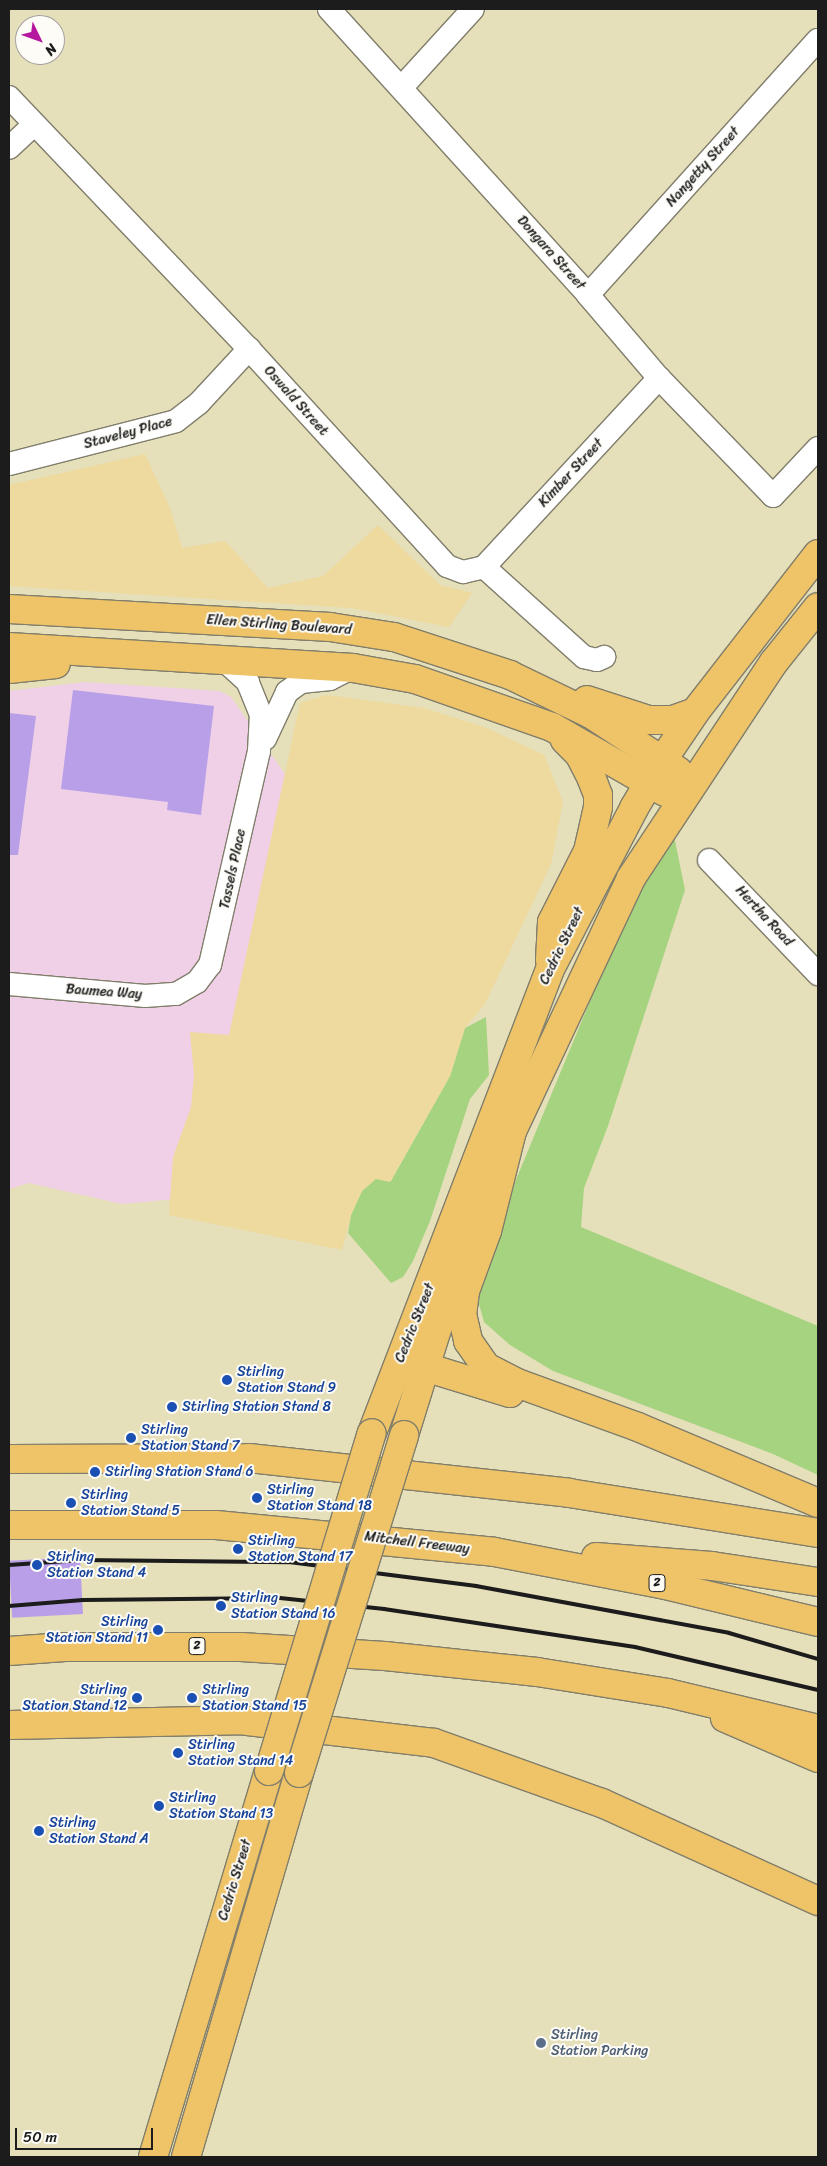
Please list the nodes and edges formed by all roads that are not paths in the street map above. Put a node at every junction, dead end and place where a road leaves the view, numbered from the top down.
1 (329, 9) edge
2 (473, 9) edge
3 (818, 40) edge
4 (402, 87) junction
5 (9, 97) edge
6 (34, 124) junction
7 (9, 148) edge
8 (588, 294) junction
9 (248, 349) junction
10 (659, 378) junction
11 (818, 448) edge
12 (9, 464) edge
13 (818, 554) edge
14 (484, 567) junction
15 (818, 607) edge
16 (9, 609) edge
17 (9, 647) edge
18 (90, 650) junction
19 (604, 657) dead end
20 (221, 658) junction
21 (353, 668) junction
22 (9, 669) edge
23 (510, 675) junction
24 (695, 712) junction
25 (552, 727) junction
26 (259, 751) junction
27 (656, 772) junction
28 (687, 791) junction
29 (709, 860) dead end
30 (550, 969) junction
31 (818, 974) edge
32 (197, 982) joint
33 (9, 984) edge
34 (514, 1123) junction
35 (425, 1367) junction
36 (566, 1401) junction
37 (9, 1459) edge
38 (818, 1503) edge
39 (9, 1525) edge
40 (818, 1533) edge
41 (494, 1552) junction
42 (818, 1582) edge
43 (818, 1622) edge
44 (9, 1651) edge
45 (668, 1693) junction
46 (9, 1725) edge
47 (818, 1729) edge
48 (818, 1758) edge
49 (818, 1901) edge
50 (152, 2157) edge
51 (186, 2157) edge

1 - 4 street, Dongara Street
2 - 4 street
3 - 8 street, Nangetty Street
4 - 8 street, Dongara Street
5 - 6 street, Oswald Street
6 - 7 street
6 - 9 street, Oswald Street
8 - 10 street, Dongara Street
9 - 12 street, Staveley Place
9 - 14 street, Oswald Street
10 - 11 street, Dongara Street
10 - 14 street, Kimber Street
13 - 24 main road, Cedric Street
14 - 19 street
15 - 28 main road, Cedric Street
16 - 23 main road, Ellen Stirling Boulevard
17 - 18 main road, Ellen Stirling Boulevard
18 - 20 main road, Ellen Stirling Boulevard
18 - 22 main road
20 - 21 main road, Ellen Stirling Boulevard
20 - 26 street, Tassels Place
21 - 25 main road, Ellen Stirling Boulevard
21 - 26 street, Tassels Place
23 - 24 main road
23 - 27 main road, Ellen Stirling Boulevard
24 - 27 main road, Cedric Street
25 - 27 main road, Ellen Stirling Boulevard
25 - 30 main road
26 - 32 street, Tassels Place
27 - 28 main road, Ellen Stirling Boulevard
27 - 30 main road, Cedric Street
28 - 34 main road, Cedric Street
29 - 31 street, Hertha Road
30 - 50 main road, Cedric Street, bridge
32 - 33 street, Baumea Way
34 - 35 main road, Cedric Street
34 - 36 main road
35 - 36 main road
35 - 51 main road, Cedric Street, bridge
36 - 38 main road
37 - 40 main road
39 - 41 main road, Mitchell Freeway / 2
41 - 42 main road
41 - 43 main road, Mitchell Freeway / 2
44 - 45 main road, 2
45 - 47 main road, 2
45 - 48 main road
46 - 49 main road

